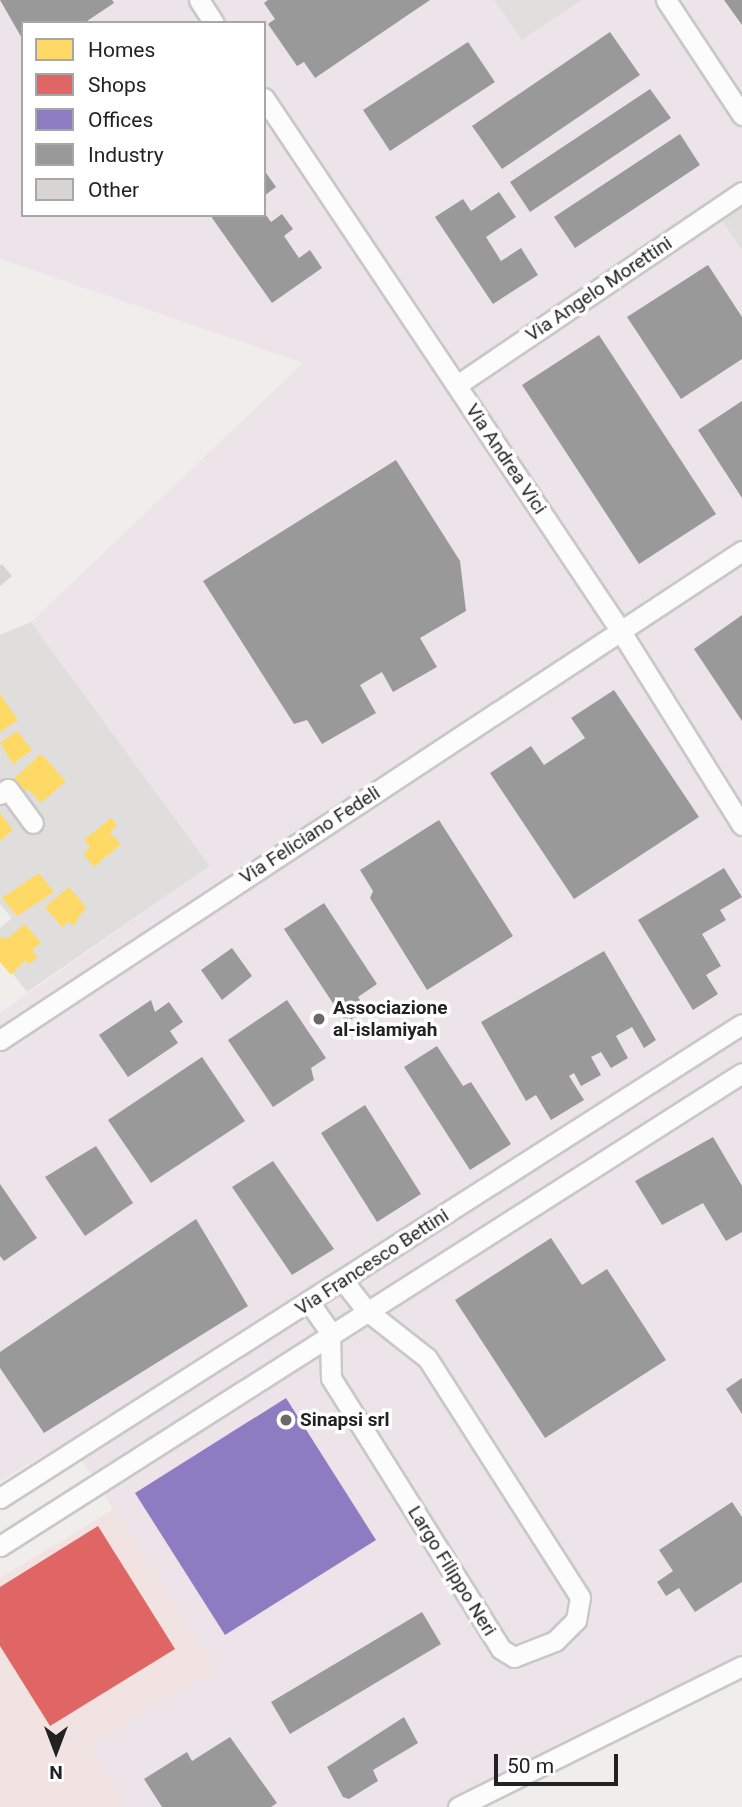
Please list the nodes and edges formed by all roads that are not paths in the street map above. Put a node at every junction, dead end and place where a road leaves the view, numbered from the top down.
1 (199, 0) edge
2 (666, 0) edge
3 (213, 21) edge
4 (266, 101) edge
5 (742, 115) edge
6 (742, 192) edge
7 (457, 385) junction
8 (742, 551) edge
9 (620, 630) junction
10 (0, 794) edge
11 (33, 823) dead end
12 (742, 825) edge
13 (742, 1024) edge
14 (0, 1040) edge
15 (742, 1073) edge
16 (343, 1281) junction
17 (309, 1302) junction
18 (366, 1310) junction
19 (330, 1332) junction
20 (0, 1498) edge
21 (0, 1546) edge
22 (742, 1666) edge
23 (458, 1807) edge

1 - 3 street
2 - 5 street
4 - 7 street, Via Andrea Vici
6 - 7 street, Via Angelo Morettini
7 - 9 street, Via Andrea Vici
8 - 9 street, Via Feliciano Fedeli
9 - 12 street, Via Andrea Vici
9 - 14 street, Via Feliciano Fedeli
10 - 11 street
13 - 16 street, Via Francesco Bettini
15 - 18 street, Via Francesco Bettini
16 - 17 street, Via Francesco Bettini
16 - 18 street
17 - 19 street
17 - 20 street, Via Francesco Bettini
18 - 19 street, Via Francesco Bettini
18 - 19 street, Largo Filippo Neri
19 - 21 street, Via Francesco Bettini
22 - 23 street

